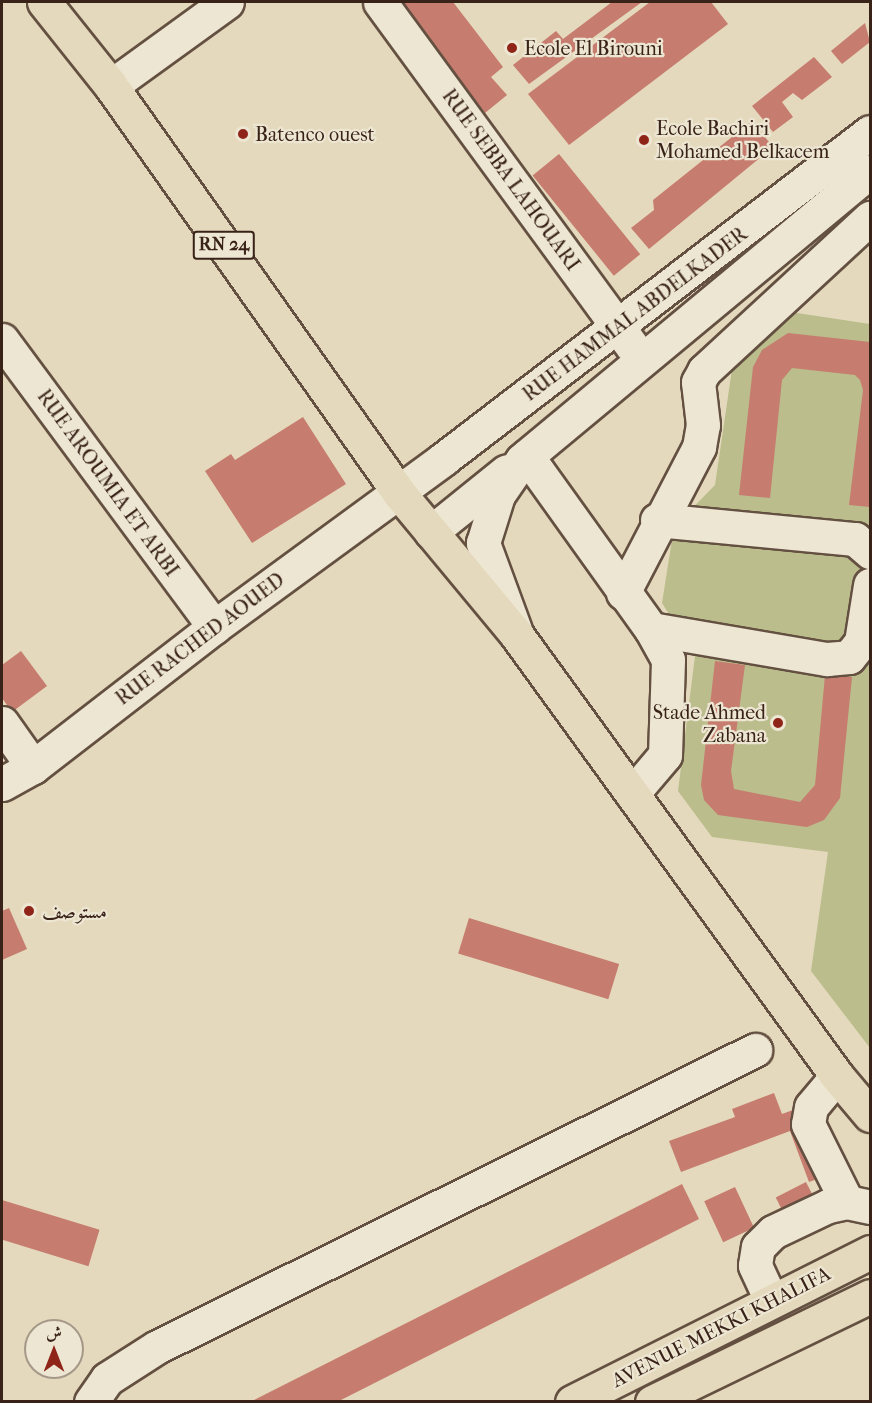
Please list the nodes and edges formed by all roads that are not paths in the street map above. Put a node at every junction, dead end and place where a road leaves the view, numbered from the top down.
1 (44, 2) edge
2 (227, 2) edge
3 (380, 2) edge
4 (111, 86) junction
5 (870, 132) edge
6 (870, 171) edge
7 (870, 218) edge
8 (620, 327) junction
9 (2, 339) edge
10 (641, 360) junction
11 (524, 458) junction
12 (399, 493) junction
13 (657, 520) junction
14 (431, 532) junction
15 (870, 552) edge
16 (870, 585) edge
17 (623, 593) junction
18 (214, 627) junction
19 (651, 629) junction
20 (516, 634) junction
21 (2, 723) edge
22 (33, 766) junction
23 (2, 784) edge
24 (632, 794) junction
25 (755, 1050) dead end
26 (837, 1076) junction
27 (870, 1114) edge
28 (859, 1204) edge
29 (870, 1252) edge
30 (870, 1296) edge
31 (771, 1300) junction
32 (92, 1401) edge
33 (572, 1401) edge
34 (652, 1401) edge

1 - 4 main road, RN 24
2 - 4 street
3 - 8 street, RUE SEBBA LAHOUARI
4 - 12 main road, RN 24
5 - 8 street, RUE HAMMAL ABDELKADER
6 - 10 street
7 - 13 street
8 - 10 street, RUE SEBBA LAHOUARI
8 - 12 street, RUE HAMMAL ABDELKADER
9 - 18 street, RUE AROUMIA ET ARBI
10 - 11 street
11 - 14 street
11 - 17 street
11 - 20 street
12 - 14 main road
12 - 18 street, RUE RACHED AOUED
13 - 15 street
13 - 17 street
14 - 20 main road
16 - 19 street
17 - 19 street
18 - 22 street, RUE RACHED AOUED
19 - 24 street
20 - 24 main road
21 - 22 street
22 - 23 street, RUE RACHED AOUED
24 - 26 main road
25 - 32 street
26 - 27 main road
26 - 28 street
28 - 31 street
29 - 31 main road, AVENUE MEKKI KHALIFA
30 - 34 main road, AVENUE MEKKI KHALIFA
31 - 33 main road, AVENUE MEKKI KHALIFA

